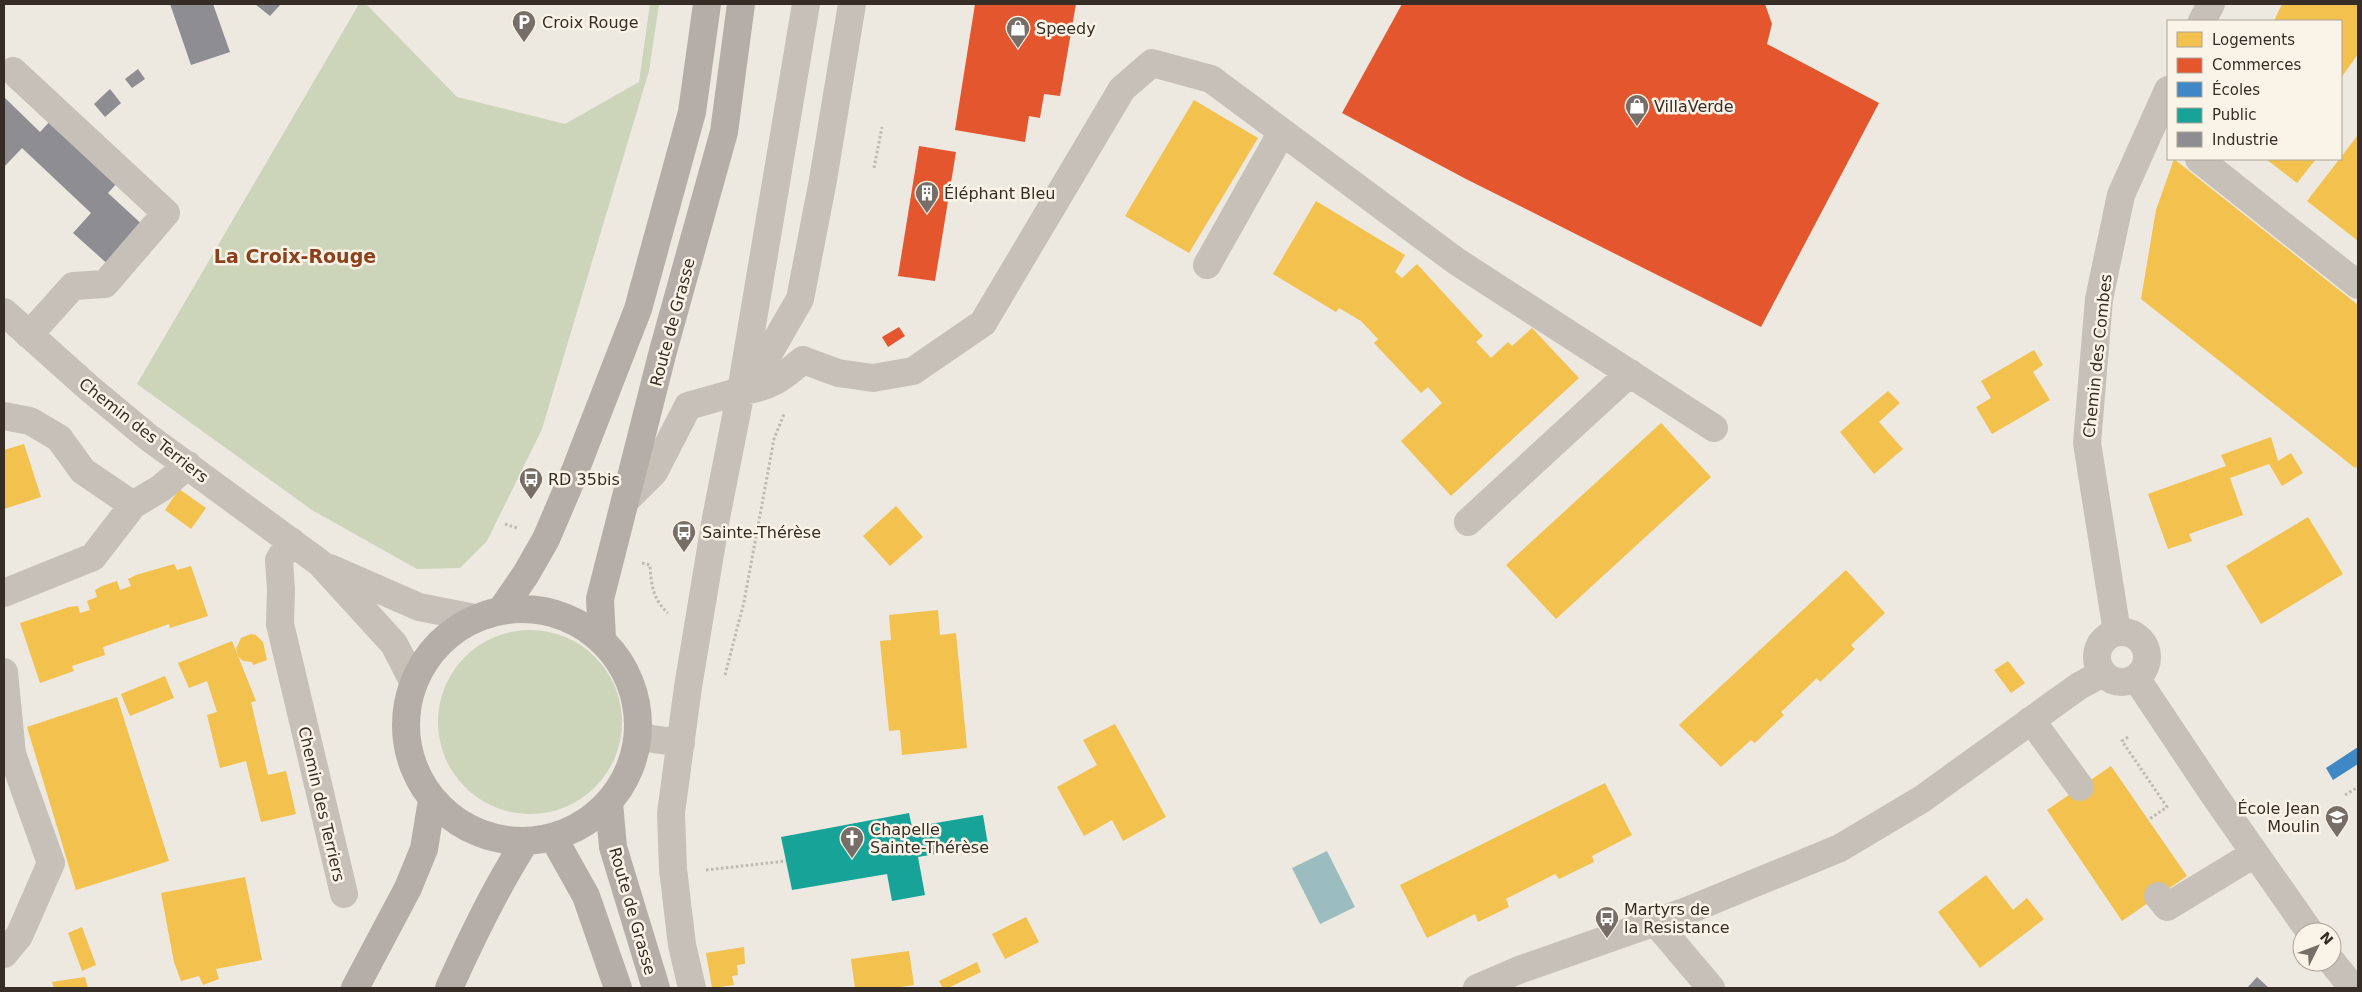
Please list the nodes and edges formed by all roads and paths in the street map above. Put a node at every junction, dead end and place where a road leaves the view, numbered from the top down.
1 (707, 4) edge
2 (741, 4) edge
3 (806, 4) edge
4 (852, 4) edge
5 (2211, 4) edge
6 (2203, 20) edge
7 (13, 71) dead end
8 (2165, 107) edge
9 (882, 127) dead end
10 (1282, 132) junction
11 (2200, 160) edge
12 (874, 168) dead end
13 (1206, 265) dead end
14 (2358, 286) edge
15 (4, 312) edge
16 (793, 312) junction
17 (29, 336) junction
18 (803, 360) junction
19 (1630, 374) junction
20 (741, 391) junction
21 (787, 406) dead end
22 (4, 416) edge
23 (1714, 428) dead end
24 (188, 466) junction
25 (625, 501) junction
26 (132, 505) junction
27 (1468, 522) dead end
28 (291, 540) junction
29 (637, 562) dead end
30 (320, 563) junction
31 (4, 593) edge
32 (502, 609) junction
33 (672, 616) dead end
34 (475, 618) junction
35 (737, 631) dead end
36 (2117, 632) junction
37 (602, 639) junction
38 (4, 672) edge
39 (2103, 674) junction
40 (2136, 678) junction
41 (413, 681) junction
42 (2031, 720) junction
43 (638, 737) junction
44 (2128, 737) dead end
45 (681, 743) junction
46 (8, 756) edge
47 (2080, 787) dead end
48 (2358, 787) edge
49 (2345, 795) dead end
50 (432, 800) junction
51 (609, 803) junction
52 (2148, 820) dead end
53 (553, 838) junction
54 (525, 842) junction
55 (2254, 854) junction
56 (786, 861) dead end
57 (698, 871) dead end
58 (344, 894) dead end
59 (2158, 896) dead end
60 (2303, 922) edge
61 (1656, 923) junction
62 (4, 954) edge
63 (2340, 972) edge
64 (355, 988) edge
65 (449, 988) edge
66 (618, 988) edge
67 (656, 988) edge
68 (692, 988) edge
69 (1477, 988) edge
70 (1711, 988) edge
71 (2353, 988) edge

1 - 32 main road
2 - 25 main road, Route de Grasse
3 - 20 street
4 - 16 street
5 - 6 street
7 - 17 street
8 - 36 street, Chemin des Combes
9 - 12 path
10 - 13 street
10 - 18 street
10 - 19 street
11 - 14 street
15 - 17 street, Chemin des Terriers
16 - 18 street
16 - 20 street
17 - 24 street, Chemin des Terriers
18 - 20 street
19 - 23 street
19 - 27 street
20 - 25 street
20 - 45 street
21 - 35 path
22 - 26 street
24 - 26 street
24 - 28 street, Chemin des Terriers
25 - 37 main road, Route de Grasse
26 - 31 street
28 - 30 street, Chemin des Terriers
28 - 58 street, Chemin des Terriers
29 - 33 path
30 - 34 street, Chemin des Terriers
30 - 41 street, Chemin des Terriers
32 - 34 main road
32 - 37 main road
34 - 41 main road
36 - 39 street
36 - 40 street
37 - 43 main road
38 - 46 street
39 - 40 street
39 - 42 street
40 - 55 street
41 - 50 main road
42 - 47 street
42 - 61 street
43 - 45 street
43 - 51 main road
44 - 52 path
45 - 68 street
46 - 62 street
48 - 49 path
50 - 54 main road
50 - 64 main road
51 - 53 main road
51 - 67 main road, Route de Grasse
53 - 54 main road
53 - 66 main road
54 - 65 main road
55 - 59 street
55 - 60 street
56 - 57 path
61 - 69 street
61 - 70 street
63 - 71 street

